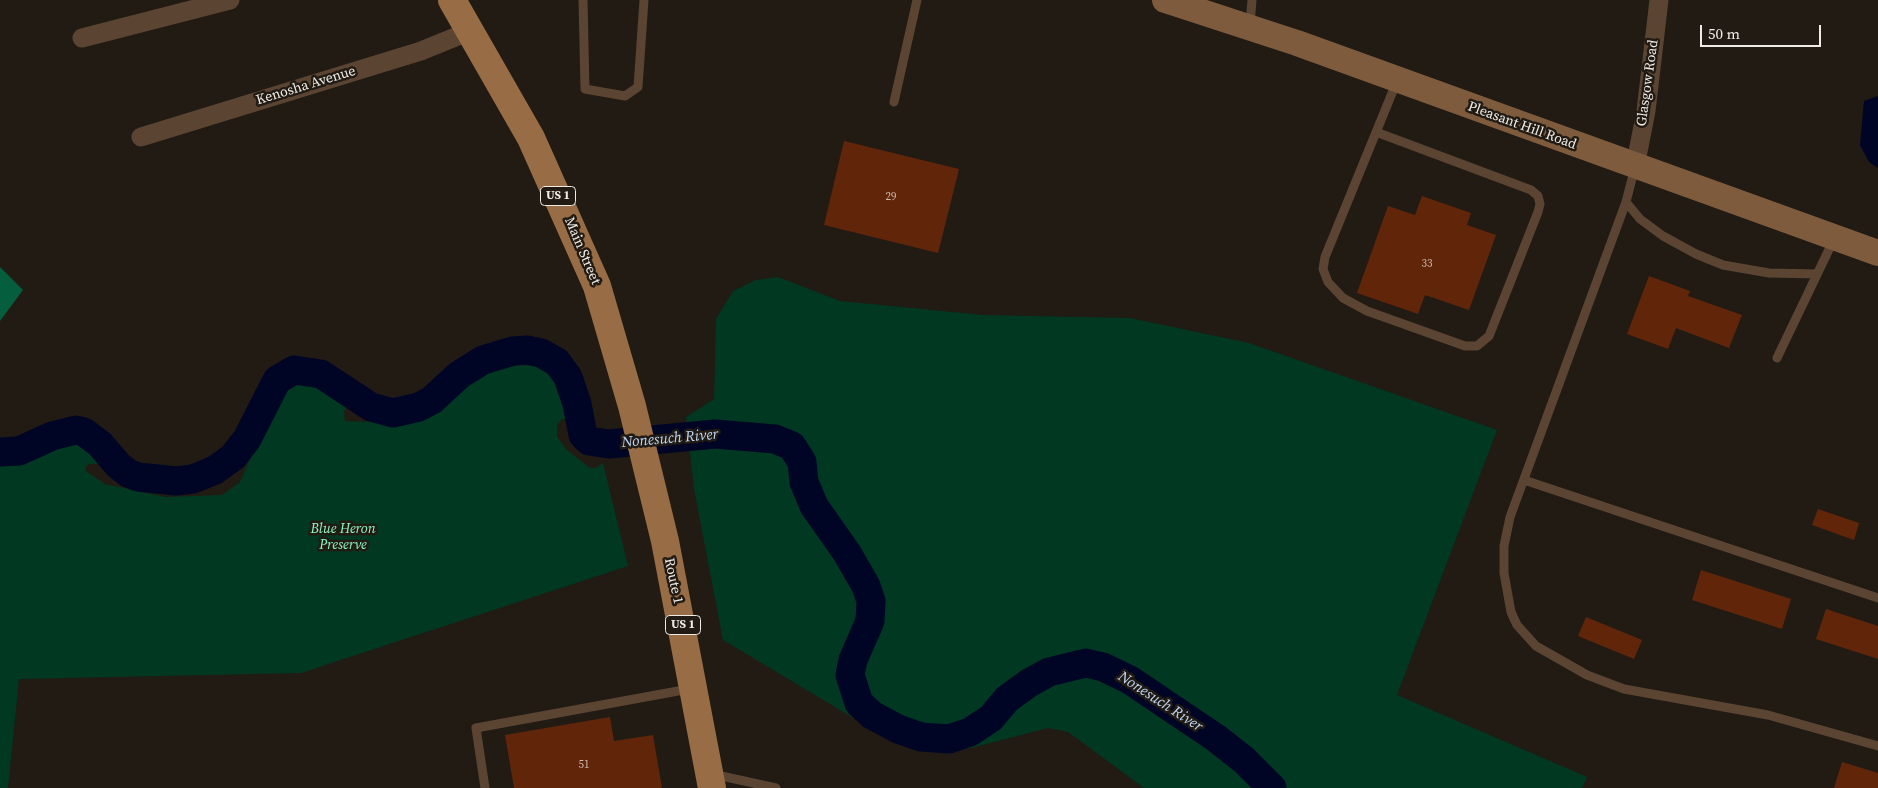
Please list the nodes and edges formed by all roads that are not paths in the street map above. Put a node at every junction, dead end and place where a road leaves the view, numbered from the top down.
1 (230, 0) edge
2 (452, 0) edge
3 (583, 0) edge
4 (644, 0) edge
5 (917, 0) edge
6 (1165, 0) edge
7 (1252, 0) edge
8 (1659, 0) edge
9 (1250, 27) junction
10 (470, 30) junction
11 (82, 38) dead end
12 (1397, 81) junction
13 (894, 102) dead end
14 (1376, 132) junction
15 (141, 137) dead end
16 (1635, 167) junction
17 (1626, 202) junction
18 (1834, 237) junction
19 (1878, 253) edge
20 (1817, 274) junction
21 (1777, 358) dead end
22 (632, 406) joint
23 (1524, 480) junction
24 (1878, 598) edge
25 (695, 688) junction
26 (1878, 746) edge
27 (711, 781) edge
28 (485, 788) edge
29 (776, 788) edge

1 - 11 street
2 - 10 main road, Main Street / US 1
3 - 4 lane
5 - 13 lane
6 - 9 street, Pleasant Hill Road
7 - 9 lane
8 - 16 street, Glasgow Road
9 - 12 street, Pleasant Hill Road
10 - 15 street, Kenosha Avenue
10 - 22 main road, Main Street / US 1
12 - 14 lane
12 - 16 street, Pleasant Hill Road
14 - 14 lane
16 - 17 lane
16 - 18 street, Pleasant Hill Road
17 - 20 lane
17 - 23 lane
18 - 19 street, Pleasant Hill Road
18 - 20 lane
20 - 21 lane
22 - 25 main road, Route 1 / US 1
23 - 24 lane
23 - 26 lane
25 - 27 main road, Route 1 / US 1
25 - 28 lane
27 - 29 lane

